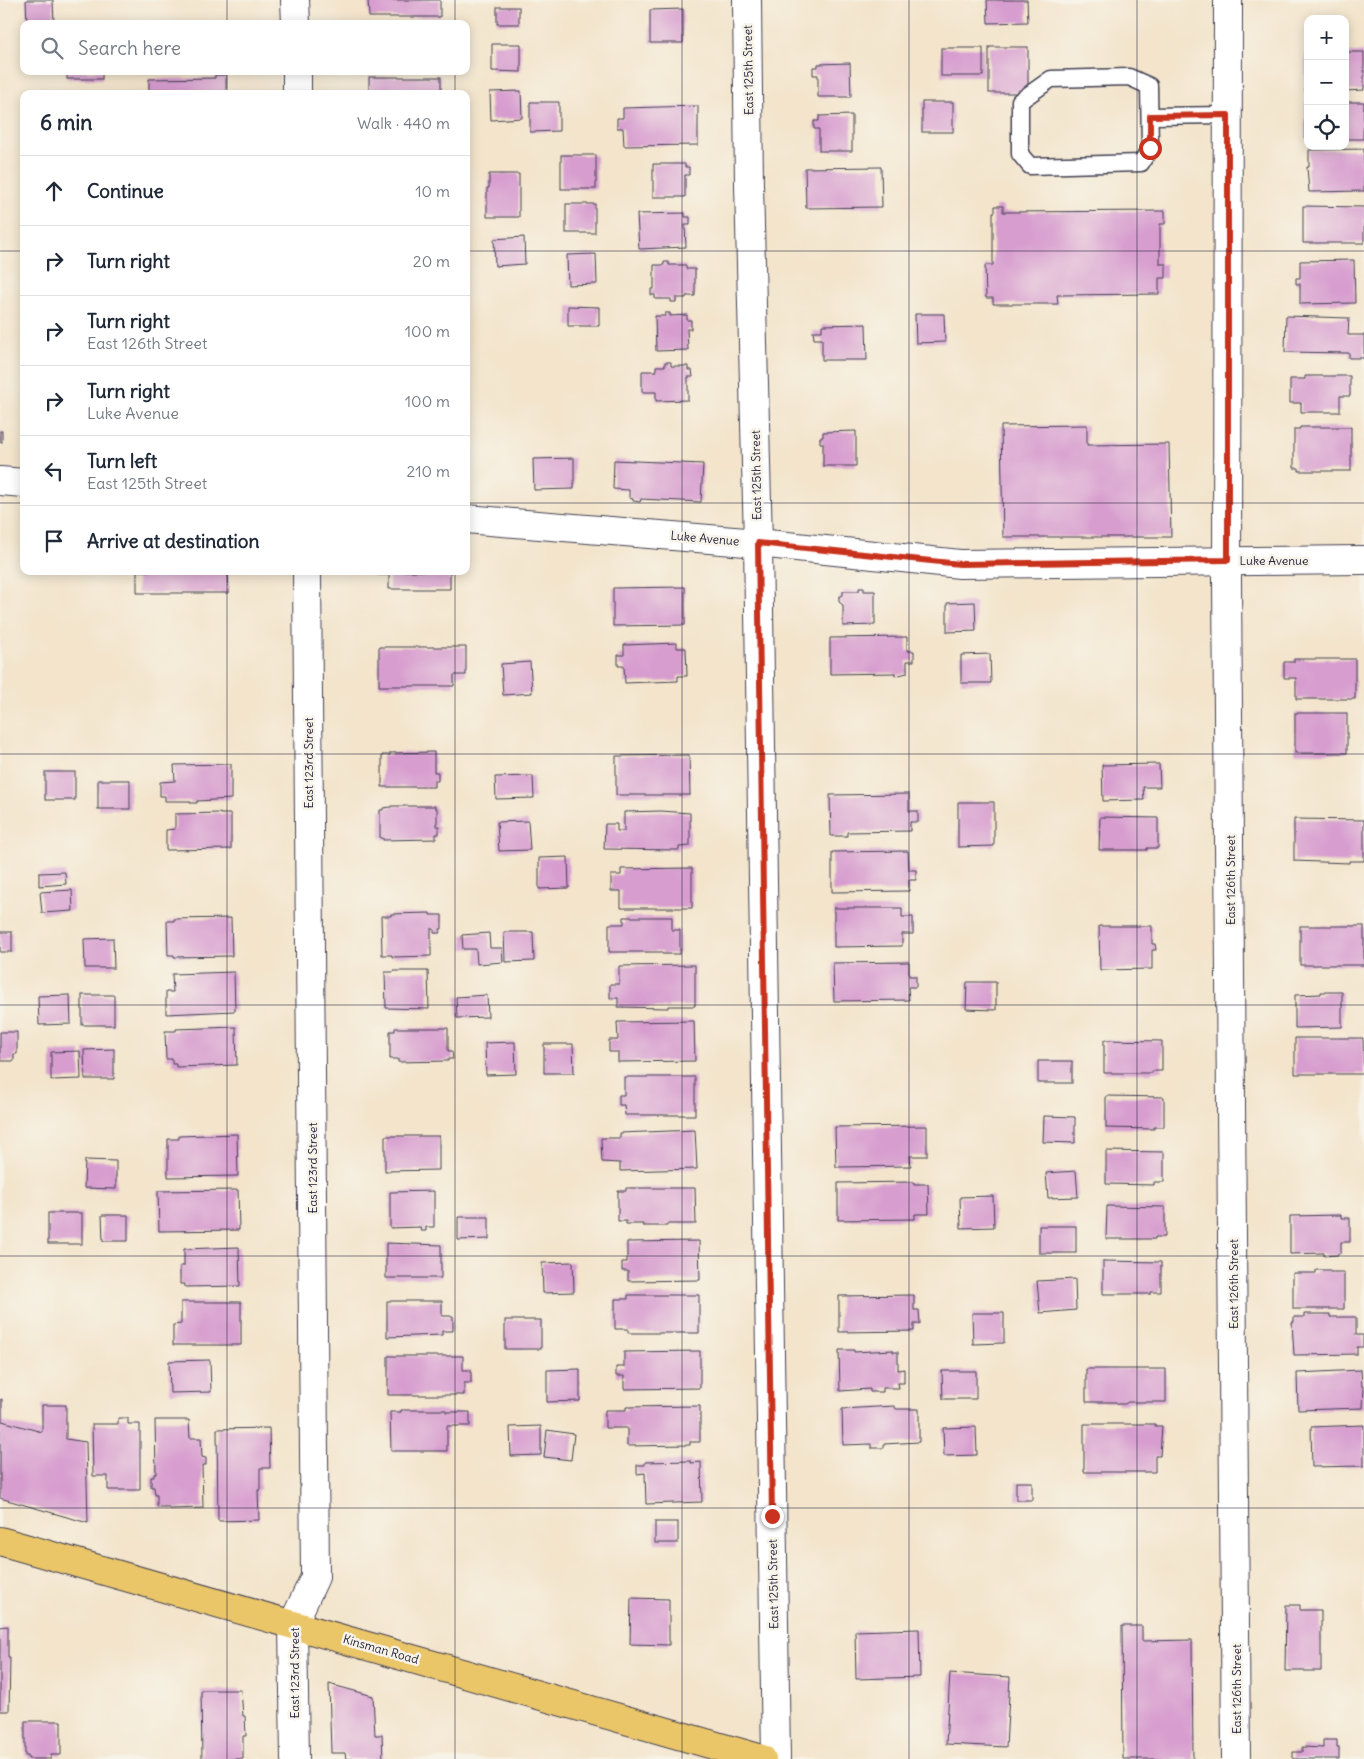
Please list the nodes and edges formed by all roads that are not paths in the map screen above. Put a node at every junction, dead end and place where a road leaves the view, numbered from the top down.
1 (295, 0) edge
2 (747, 0) edge
3 (1228, 0) edge
4 (296, 20) edge
5 (297, 75) edge
6 (297, 90) edge
7 (1228, 115) junction
8 (1150, 116) junction
9 (0, 481) edge
10 (20, 483) edge
11 (470, 519) edge
12 (758, 543) junction
13 (1228, 560) junction
14 (1364, 560) edge
15 (307, 575) edge
16 (0, 1541) edge
17 (293, 1624) junction
18 (295, 1759) edge
19 (762, 1759) edge
20 (776, 1759) edge
21 (1236, 1759) edge

1 - 4 street
2 - 12 street, East 125th Street
3 - 7 street, East 126th Street
5 - 6 street
7 - 8 lane
7 - 13 street, East 126th Street
8 - 8 lane
9 - 10 street
11 - 12 street, Luke Avenue
12 - 13 street, Luke Avenue
12 - 20 street, East 125th Street
13 - 14 street, Luke Avenue
13 - 21 street, East 126th Street
15 - 17 street, East 123rd Street
16 - 17 main road, Kinsman Road
17 - 18 street, East 123rd Street
17 - 19 main road, Kinsman Road

